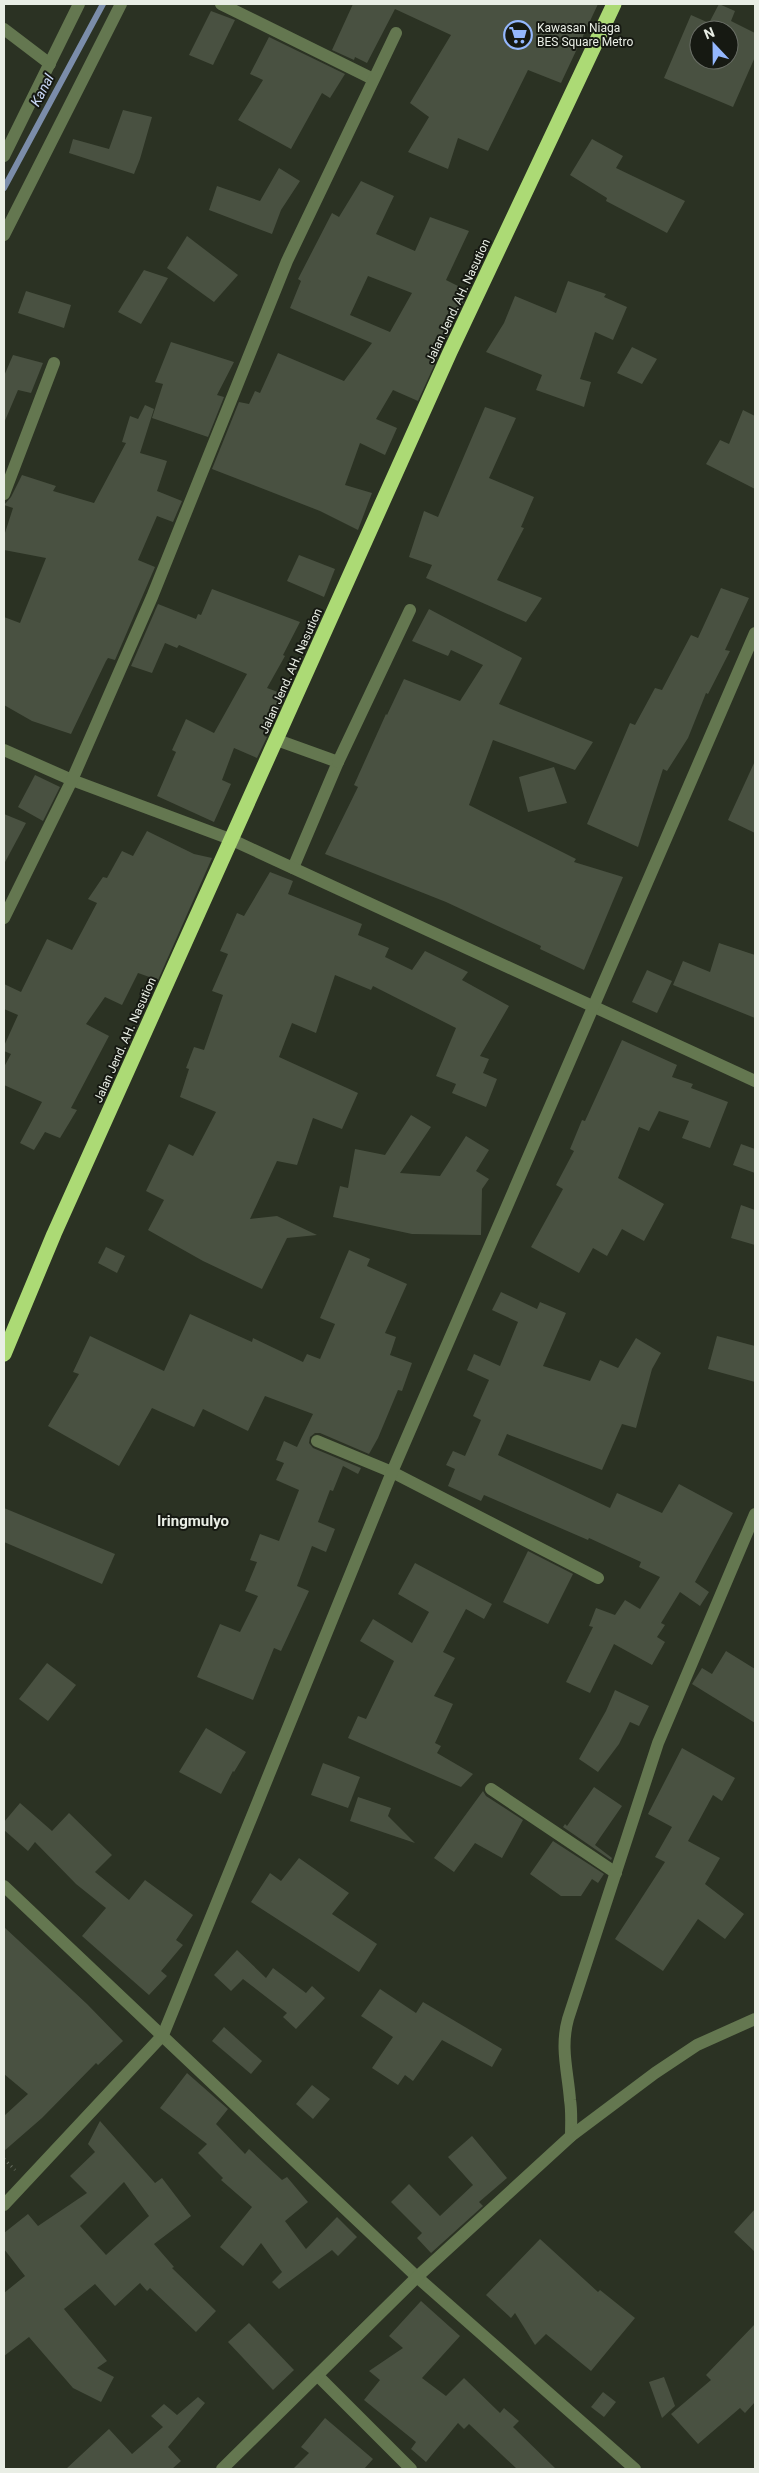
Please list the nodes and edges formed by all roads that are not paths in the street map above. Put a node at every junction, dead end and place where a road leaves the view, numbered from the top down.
1 (79, 4) edge
2 (121, 4) edge
3 (222, 4) edge
4 (614, 4) edge
5 (4, 29) edge
6 (396, 33) dead end
7 (50, 64) junction
8 (372, 79) junction
9 (4, 156) edge
10 (4, 235) edge
11 (54, 363) dead end
12 (4, 494) edge
13 (410, 610) dead end
14 (755, 633) edge
15 (277, 740) junction
16 (4, 750) edge
17 (338, 762) junction
18 (72, 780) junction
19 (230, 839) junction
20 (293, 868) junction
21 (4, 918) edge
22 (593, 1006) junction
23 (755, 1081) edge
24 (4, 1354) edge
25 (316, 1441) dead end
26 (392, 1472) junction
27 (755, 1514) edge
28 (598, 1578) dead end
29 (491, 1789) dead end
30 (616, 1873) junction
31 (4, 1886) edge
32 (755, 2018) edge
33 (163, 2035) junction
34 (571, 2136) junction
35 (4, 2205) edge
36 (417, 2277) junction
37 (318, 2376) junction
38 (222, 2469) edge
39 (411, 2469) edge
40 (635, 2469) edge

1 - 7 street
2 - 10 street
3 - 8 street
4 - 15 highway, Jalan Jend. AH. Nasution
5 - 7 street
6 - 8 street
7 - 9 street
8 - 18 street
11 - 12 street
13 - 17 street
14 - 22 street
15 - 17 street
15 - 19 highway, Jalan Jend. AH. Nasution
16 - 18 street
17 - 20 street
18 - 19 street
18 - 21 street
19 - 20 street
19 - 24 highway, Jalan Jend. AH. Nasution
20 - 22 street
22 - 23 street
22 - 26 street
25 - 26 street
26 - 28 street
26 - 33 street
27 - 30 street
29 - 30 street
30 - 34 street
31 - 33 street
32 - 34 street
33 - 35 street
33 - 36 street
34 - 36 street
36 - 37 street
36 - 40 street
37 - 38 street
37 - 39 street

